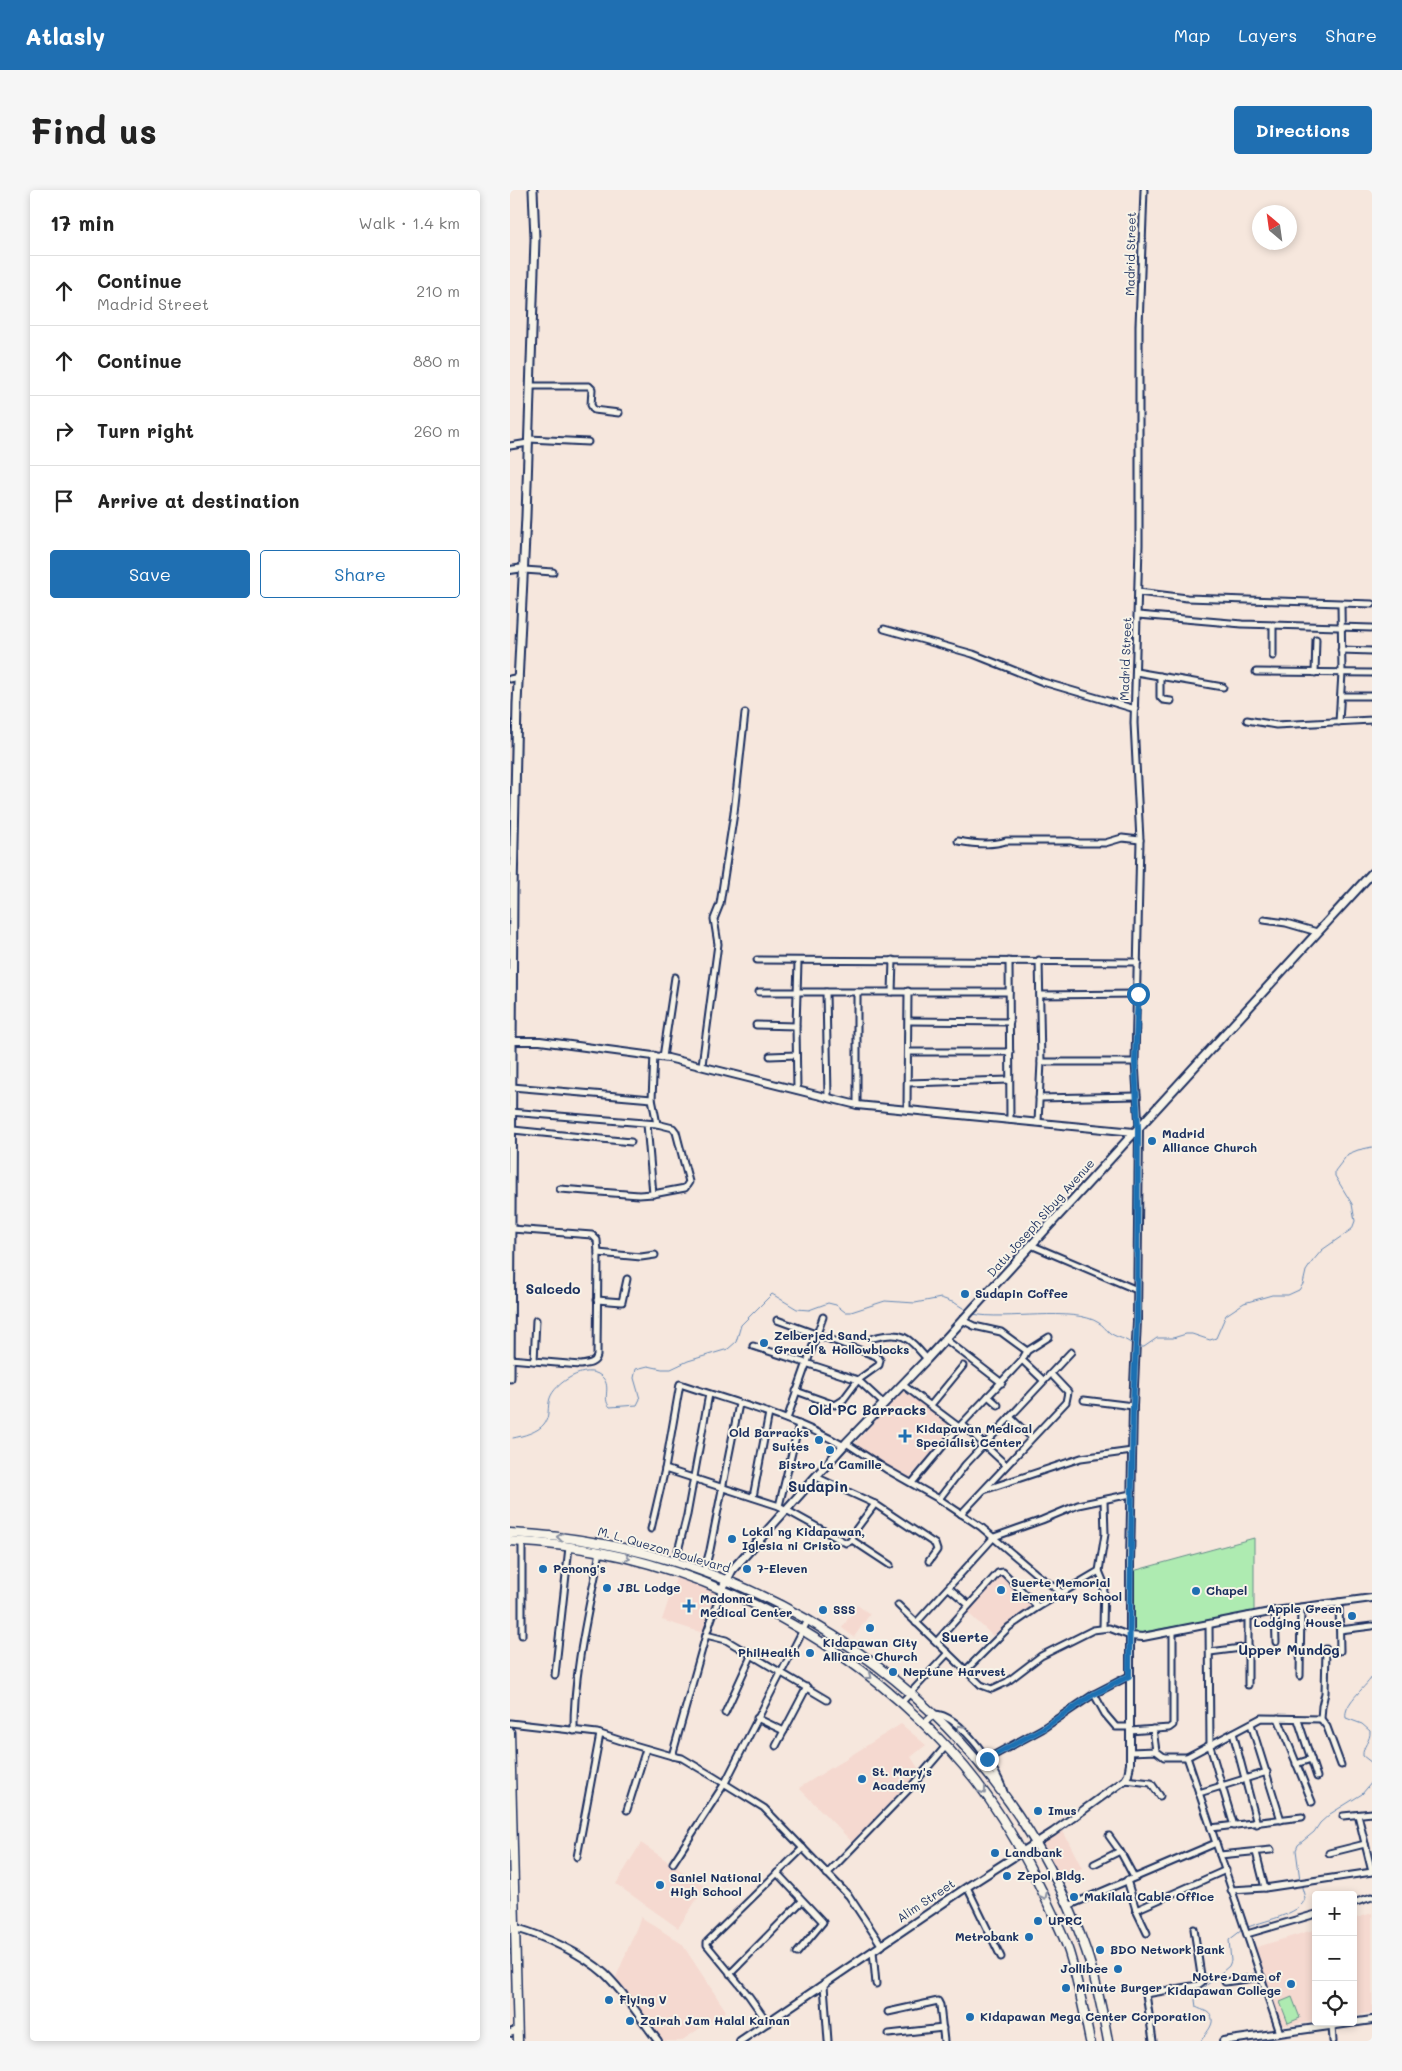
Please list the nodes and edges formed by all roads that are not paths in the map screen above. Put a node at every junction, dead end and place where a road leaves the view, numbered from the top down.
1 (533, 190) edge
2 (1144, 190) edge
3 (530, 386) junction
4 (619, 413) dead end
5 (529, 441) junction
6 (588, 442) dead end
7 (510, 446) edge
8 (524, 569) junction
9 (510, 570) edge
10 (553, 572) dead end
11 (1138, 592) junction
12 (1341, 604) junction
13 (1372, 604) edge
14 (1138, 616) junction
15 (1273, 625) junction
16 (1341, 627) junction
17 (884, 628) dead end
18 (1372, 628) edge
19 (1316, 639) dead end
20 (1341, 650) junction
21 (1372, 651) edge
22 (1273, 656) dead end
23 (1136, 672) junction
24 (1256, 672) dead end
25 (1315, 673) junction
26 (1342, 673) junction
27 (1372, 673) edge
28 (1160, 676) junction
29 (519, 677) junction
30 (510, 679) edge
31 (1223, 687) dead end
32 (1341, 696) junction
33 (1372, 696) edge
34 (1171, 702) dead end
35 (1135, 709) junction
36 (745, 713) dead end
37 (1247, 720) dead end
38 (1372, 720) edge
39 (1340, 722) junction
40 (513, 757) edge
41 (513, 778) edge
42 (1140, 840) junction
43 (958, 841) dead end
44 (1372, 873) edge
45 (1264, 920) dead end
46 (1317, 932) junction
47 (511, 960) edge
48 (757, 960) dead end
49 (892, 960) junction
50 (1039, 960) junction
51 (1009, 961) junction
52 (798, 962) junction
53 (1138, 962) junction
54 (675, 977) dead end
55 (511, 990) edge
56 (908, 991) junction
57 (759, 992) dead end
58 (826, 992) junction
59 (857, 992) junction
60 (892, 992) junction
61 (1009, 992) junction
62 (797, 993) junction
63 (1138, 994) junction
64 (1040, 995) junction
65 (511, 1013) edge
66 (908, 1020) junction
67 (1010, 1022) junction
68 (756, 1025) dead end
69 (796, 1026) junction
70 (511, 1041) edge
71 (908, 1052) junction
72 (1010, 1052) junction
73 (654, 1055) junction
74 (796, 1055) junction
75 (770, 1056) dead end
76 (663, 1057) junction
77 (1041, 1062) junction
78 (1135, 1062) junction
79 (702, 1065) junction
80 (1010, 1080) junction
81 (908, 1082) junction
82 (512, 1087) junction
83 (797, 1090) junction
84 (1137, 1096) junction
85 (510, 1097) edge
86 (828, 1097) junction
87 (1038, 1098) junction
88 (652, 1099) junction
89 (857, 1105) junction
90 (907, 1108) junction
91 (511, 1112) edge
92 (1010, 1120) junction
93 (1038, 1122) junction
94 (647, 1124) junction
95 (657, 1124) junction
96 (513, 1130) junction
97 (1136, 1130) junction
98 (631, 1142) dead end
99 (511, 1154) edge
100 (560, 1189) dead end
101 (653, 1194) junction
102 (512, 1228) junction
103 (1031, 1245) junction
104 (598, 1253) junction
105 (655, 1255) dead end
106 (511, 1274) edge
107 (627, 1279) dead end
108 (1137, 1290) junction
109 (597, 1300) junction
110 (823, 1317) dead end
111 (536, 1320) dead end
112 (777, 1320) dead end
113 (962, 1320) junction
114 (816, 1335) junction
115 (1049, 1337) dead end
116 (873, 1338) dead end
117 (945, 1339) junction
118 (753, 1346) dead end
119 (1027, 1351) junction
120 (1071, 1352) dead end
121 (510, 1359) edge
122 (927, 1359) junction
123 (1022, 1360) junction
124 (534, 1361) junction
125 (806, 1363) junction
126 (963, 1366) dead end
127 (1051, 1374) junction
128 (510, 1378) edge
129 (858, 1380) junction
130 (1043, 1380) junction
131 (1002, 1383) junction
132 (904, 1385) junction
133 (796, 1391) junction
134 (709, 1394) junction
135 (988, 1396) junction
136 (1084, 1400) dead end
137 (739, 1404) junction
138 (884, 1404) junction
139 (931, 1405) junction
140 (998, 1405) dead end
141 (1133, 1406) junction
142 (769, 1413) junction
143 (1010, 1417) junction
144 (787, 1419) junction
145 (799, 1424) junction
146 (960, 1425) junction
147 (1031, 1437) junction
148 (845, 1444) junction
149 (984, 1445) junction
150 (1132, 1451) junction
151 (1006, 1465) junction
152 (665, 1469) junction
153 (693, 1477) junction
154 (816, 1477) junction
155 (912, 1483) junction
156 (723, 1487) junction
157 (984, 1490) junction
158 (1131, 1494) junction
159 (753, 1497) junction
160 (940, 1499) junction
161 (1104, 1501) junction
162 (874, 1504) junction
163 (779, 1506) junction
164 (787, 1510) junction
165 (962, 1514) junction
166 (651, 1529) dead end
167 (510, 1533) edge
168 (994, 1537) junction
169 (852, 1540) junction
170 (510, 1541) edge
171 (522, 1542) junction
172 (585, 1545) junction
173 (569, 1547) junction
174 (600, 1552) junction
175 (929, 1560) dead end
176 (675, 1563) junction
177 (890, 1565) dead end
178 (1099, 1571) junction
179 (704, 1572) junction
180 (726, 1578) junction
181 (949, 1588) junction
182 (722, 1589) junction
183 (1062, 1593) junction
184 (1372, 1598) edge
185 (1339, 1602) junction
186 (898, 1605) dead end
187 (969, 1605) junction
188 (1038, 1607) junction
189 (1301, 1607) junction
190 (1276, 1611) junction
191 (1248, 1616) junction
192 (809, 1619) junction
193 (916, 1623) junction
194 (1209, 1624) junction
195 (1372, 1626) edge
196 (1104, 1627) junction
197 (803, 1630) junction
198 (1340, 1630) junction
199 (1173, 1631) junction
200 (522, 1635) dead end
201 (706, 1635) junction
202 (1130, 1636) junction
203 (937, 1641) junction
204 (1276, 1642) dead end
205 (1249, 1647) junction
206 (1326, 1649) dead end
207 (1340, 1651) dead end
208 (1210, 1652) junction
209 (948, 1653) junction
210 (752, 1654) junction
211 (966, 1670) junction
212 (781, 1671) junction
213 (555, 1675) dead end
214 (1129, 1676) junction
215 (1300, 1676) dead end
216 (1248, 1685) dead end
217 (807, 1687) junction
218 (911, 1692) junction
219 (1094, 1694) junction
220 (827, 1700) dead end
221 (901, 1703) junction
222 (725, 1713) dead end
223 (934, 1714) junction
224 (757, 1718) junction
225 (1278, 1718) junction
226 (1321, 1719) junction
227 (1298, 1720) junction
228 (510, 1723) edge
229 (923, 1724) junction
230 (1251, 1724) junction
231 (1154, 1728) junction
232 (1130, 1729) junction
233 (574, 1731) junction
234 (784, 1731) junction
235 (510, 1732) edge
236 (1233, 1733) junction
237 (600, 1734) junction
238 (776, 1746) dead end
239 (946, 1746) junction
240 (1210, 1746) junction
241 (646, 1749) junction
242 (1156, 1751) junction
243 (1130, 1752) junction
244 (672, 1756) junction
245 (1187, 1757) junction
246 (987, 1759) junction
247 (1311, 1759) junction
248 (1296, 1764) junction
249 (1341, 1765) dead end
250 (1267, 1772) junction
251 (1317, 1777) dead end
252 (1244, 1779) junction
253 (1125, 1780) junction
254 (725, 1783) junction
255 (1222, 1786) junction
256 (511, 1791) edge
257 (1199, 1793) junction
258 (1006, 1796) junction
259 (1160, 1796) dead end
260 (1312, 1802) dead end
261 (627, 1810) dead end
262 (1372, 1813) edge
263 (1358, 1815) junction
264 (1343, 1816) dead end
265 (1302, 1818) dead end
266 (1281, 1820) junction
267 (1257, 1824) junction
268 (1234, 1826) junction
269 (1211, 1828) junction
270 (1109, 1836) dead end
271 (1216, 1843) junction
272 (1036, 1844) junction
273 (1365, 1844) junction
274 (803, 1848) junction
275 (1119, 1850) junction
276 (1271, 1850) dead end
277 (1022, 1852) junction
278 (1256, 1852) junction
279 (1329, 1853) dead end
280 (1220, 1855) junction
281 (577, 1856) dead end
282 (673, 1863) dead end
283 (1094, 1864) dead end
284 (1226, 1870) junction
285 (777, 1873) junction
286 (828, 1874) junction
287 (1134, 1877) junction
288 (1127, 1880) junction
289 (967, 1887) junction
290 (1265, 1888) junction
291 (1231, 1890) junction
292 (1372, 1897) edge
293 (802, 1901) junction
294 (1357, 1902) edge
295 (1068, 1906) junction
296 (1136, 1910) junction
297 (1312, 1915) edge
298 (516, 1928) junction
299 (1194, 1929) dead end
300 (1147, 1933) dead end
301 (1247, 1933) junction
302 (1084, 1944) junction
303 (882, 1946) junction
304 (1068, 1950) junction
305 (873, 1952) junction
306 (797, 1953) dead end
307 (1001, 1957) dead end
308 (730, 1974) junction
309 (1262, 1977) junction
310 (1225, 1982) dead end
311 (876, 1984) dead end
312 (824, 1985) junction
313 (888, 2012) dead end
314 (1372, 2020) edge
315 (1357, 2022) edge
316 (768, 2023) junction
317 (1332, 2026) joint
318 (943, 2028) junction
319 (518, 2030) junction
320 (510, 2033) edge
321 (1280, 2033) junction
322 (889, 2034) dead end
323 (1260, 2038) edge
324 (743, 2040) edge
325 (518, 2041) edge
326 (658, 2041) edge
327 (828, 2041) edge
328 (944, 2041) edge
329 (1090, 2041) edge
330 (1108, 2041) edge
331 (1153, 2041) edge
332 (1223, 2041) edge
333 (1333, 2041) edge

1 - 3 main road
2 - 11 street, Madrid Street
3 - 4 street
3 - 5 main road
5 - 6 street
5 - 7 street
5 - 8 main road
8 - 9 street
8 - 10 street
8 - 29 main road
11 - 12 street
11 - 14 street, Madrid Street
12 - 13 street
12 - 16 street
14 - 15 street
14 - 23 street, Madrid Street
15 - 16 street
15 - 22 street
16 - 18 street
16 - 20 street
17 - 35 street
19 - 25 street
20 - 21 street
20 - 26 street
23 - 28 street
23 - 35 street, Madrid Street
24 - 25 street
25 - 26 street
26 - 27 street
26 - 32 street
28 - 31 street
28 - 34 street
29 - 30 street
29 - 40 main road
32 - 33 street
32 - 39 street
35 - 42 street, Madrid Street
36 - 79 street
37 - 39 street
38 - 39 street
40 - 41 main road
41 - 47 main road
42 - 43 street
42 - 53 street, Madrid Street
44 - 46 main road, Datu Joseph Sibug Avenue
45 - 46 street
46 - 97 main road, Datu Joseph Sibug Avenue
47 - 55 main road
48 - 52 street
49 - 51 street
49 - 52 street
49 - 60 street
50 - 51 street
50 - 53 street
50 - 64 street
51 - 61 street
52 - 62 street
53 - 63 street, Madrid Street
54 - 76 street
55 - 65 main road
56 - 60 street
56 - 61 street
56 - 66 street
57 - 62 street
58 - 59 street
58 - 62 street
58 - 86 street
59 - 60 street
59 - 89 street
61 - 67 street
62 - 69 street
63 - 64 street
63 - 78 street, Madrid Street
64 - 77 street
65 - 70 main road
66 - 67 street
66 - 71 street
67 - 72 street
68 - 69 street
69 - 74 street
70 - 73 street
70 - 82 main road
71 - 72 street
71 - 81 street
72 - 80 street
73 - 76 street
73 - 88 street
74 - 75 street
74 - 83 street
76 - 79 street
77 - 78 street
77 - 87 street
78 - 84 street, Madrid Street
79 - 83 street
80 - 81 street
80 - 92 street
81 - 90 street
82 - 85 main road
82 - 88 street
83 - 86 street
84 - 87 street
84 - 97 street, Madrid Street
85 - 91 main road
86 - 89 street
87 - 93 street
88 - 95 street
89 - 90 street
90 - 92 street
91 - 94 street
91 - 96 main road
92 - 93 street
93 - 97 street
94 - 95 street
94 - 101 street
95 - 101 street
96 - 98 street
96 - 99 main road
97 - 103 main road, Datu Joseph Sibug Avenue
97 - 108 street
99 - 102 main road
100 - 101 street
102 - 104 street
102 - 106 main road
103 - 108 street
103 - 113 main road, Datu Joseph Sibug Avenue
104 - 105 street
104 - 109 street
106 - 121 main road
107 - 109 street
108 - 141 street
109 - 124 street
110 - 114 street
111 - 124 street
112 - 114 street
113 - 117 main road, Datu Joseph Sibug Avenue
113 - 119 street
114 - 125 street
114 - 129 street
115 - 119 street
116 - 122 street
117 - 122 main road, Datu Joseph Sibug Avenue
117 - 131 street
118 - 125 street
119 - 123 street
120 - 127 street
121 - 124 street
121 - 128 main road
122 - 132 main road, Datu Joseph Sibug Avenue
123 - 130 street
123 - 131 street
125 - 129 street
125 - 133 street
126 - 139 street
127 - 130 street
127 - 147 street
129 - 133 street
129 - 138 street
130 - 143 street
131 - 135 street
132 - 138 main road, Datu Joseph Sibug Avenue
132 - 139 street
133 - 144 street
134 - 137 street
134 - 152 street
134 - 153 street
135 - 140 street
135 - 146 street
136 - 141 street
137 - 142 street
137 - 156 street
138 - 148 main road, Datu Joseph Sibug Avenue
139 - 146 street
141 - 150 street
142 - 144 street
142 - 159 street
143 - 147 street
143 - 149 street
144 - 145 street
145 - 148 street
145 - 163 street
146 - 149 street
146 - 155 street
147 - 151 street
148 - 154 main road, Datu Joseph Sibug Avenue
148 - 155 street
149 - 151 street
149 - 160 street
150 - 157 street
150 - 158 street
151 - 157 street
152 - 153 street
152 - 166 street
153 - 156 street
153 - 176 street
154 - 162 street
154 - 164 main road, Datu Joseph Sibug Avenue
155 - 160 street
156 - 159 street
156 - 179 street
157 - 165 street
158 - 161 street
158 - 202 street
159 - 163 street
160 - 165 street
161 - 168 street
161 - 178 street
162 - 169 street
162 - 175 street
163 - 164 street
164 - 169 street
164 - 180 main road, Datu Joseph Sibug Avenue
165 - 168 street
172 -> 167 main road, M. L. Quezon Boulevard
168 - 181 street
168 - 183 street
169 - 177 street
170 - 171 main road, M. L. Quezon Boulevard
171 - 173 main road, M. L. Quezon Boulevard
171 - 200 street
172 - 173 main road, M. L. Quezon Boulevard
172 - 174 main road, M. L. Quezon Boulevard
172 - 176 main road, M. L. Quezon Boulevard
173 - 213 street
174 -> 182 main road, M. L. Quezon Boulevard
174 - 233 street
176 - 179 main road, M. L. Quezon Boulevard
178 - 183 street
178 - 196 street
179 - 180 main road, M. L. Quezon Boulevard
180 - 182 main road
180 - 192 main road, M. L. Quezon Boulevard
181 - 187 street
181 - 193 street
182 - 197 main road, M. L. Quezon Boulevard
182 - 201 street
183 - 188 street
184 - 185 street
185 - 189 street
185 - 198 street
186 - 193 street
187 - 188 street
187 - 203 street
188 - 211 street
189 - 190 street
189 - 215 street
190 - 191 street
190 - 204 street
191 - 194 street
191 - 205 street
192 - 197 street
192 - 218 main road, M. L. Quezon Boulevard
193 - 203 street
194 - 199 street
194 - 208 street
195 - 198 street
196 - 202 street
196 - 211 street
197 - 212 street
197 -> 221 main road, M. L. Quezon Boulevard
198 - 207 street
199 - 202 street
199 - 231 street
201 - 210 street
201 - 244 street
202 - 214 street
203 - 209 street
205 - 208 street
205 - 216 street
206 - 226 street
208 - 240 street
209 - 211 street
209 - 218 street
210 - 212 street
210 - 222 street
212 - 217 street
212 - 224 street
214 - 219 street
214 - 232 street
217 - 220 street
217 - 234 street
218 - 221 street
218 - 223 main road, M. L. Quezon Boulevard
219 - 232 street
219 - 246 street
221 - 229 main road, M. L. Quezon Boulevard
223 - 229 street
246 -> 223 street
223 - 258 main road, M. L. Quezon Boulevard
224 - 234 street
224 - 254 street
225 - 227 street
225 - 230 street
225 - 248 street
226 - 227 street
226 - 249 street
227 - 247 street
228 - 233 street
229 - 239 main road, M. L. Quezon Boulevard
230 - 236 street
230 - 250 street
231 - 232 street
231 - 242 street
232 - 243 street
233 - 237 street
234 - 238 street
235 - 256 main road
236 - 240 street
236 - 252 street
237 - 241 street
237 - 281 street
239 -> 277 main road, M. L. Quezon Boulevard
239 - 286 street
240 - 245 street
240 - 255 street
241 - 244 street
241 - 261 street
242 - 243 street
242 - 245 street
243 - 253 street
244 - 254 street
245 - 257 street
246 - 258 street
247 - 248 street
247 - 251 street
248 - 260 street
250 - 252 street
250 - 266 street
252 - 255 street
252 - 267 street
253 - 259 street
253 - 272 street, Alim Street
254 - 274 street
254 - 282 street
255 - 257 street
255 - 268 street
256 - 298 main road
257 - 269 street
258 - 272 main road, M. L. Quezon Boulevard
262 - 263 street
263 - 264 street
263 - 273 street
265 - 266 street
266 - 267 street
267 - 268 street
268 - 269 street
269 - 271 street
270 - 275 street
271 - 280 street
271 - 287 street
272 - 277 street, Alim Street
272 - 295 main road, M. L. Quezon Boulevard
273 - 279 street
273 - 290 street
274 - 285 street
274 - 286 street
275 - 283 street
275 - 287 street
276 - 278 street
277 - 289 street, Alim Street
277 -> 304 main road, M. L. Quezon Boulevard
278 - 280 street
278 - 290 street
280 - 284 street
284 - 291 street
284 - 296 street
285 - 293 street
285 - 308 street
286 - 303 street
287 - 288 street
288 - 295 street
288 - 296 street
289 - 303 street, Alim Street
289 - 307 street
290 - 291 street
291 - 301 street
292 - 294 street
293 - 306 street
293 - 308 street
295 - 302 main road, M. L. Quezon Boulevard
296 - 300 street
297 - 301 street
298 - 319 main road
298 - 326 street
299 - 331 street
301 - 309 street
302 - 304 main road
302 - 330 main road, M. L. Quezon Boulevard
303 - 305 street, Alim Street
304 - 329 main road, M. L. Quezon Boulevard
305 - 311 street
305 - 312 street, Alim Street
308 - 316 street
309 - 310 street
309 - 321 street
312 - 316 street, Alim Street
312 - 327 street
313 - 318 street
314 - 315 street
316 - 324 street, Alim Street
317 - 321 street
317 - 333 street
318 - 322 street
318 - 328 street
319 - 320 street
319 - 325 main road
321 - 323 street
323 - 332 street

